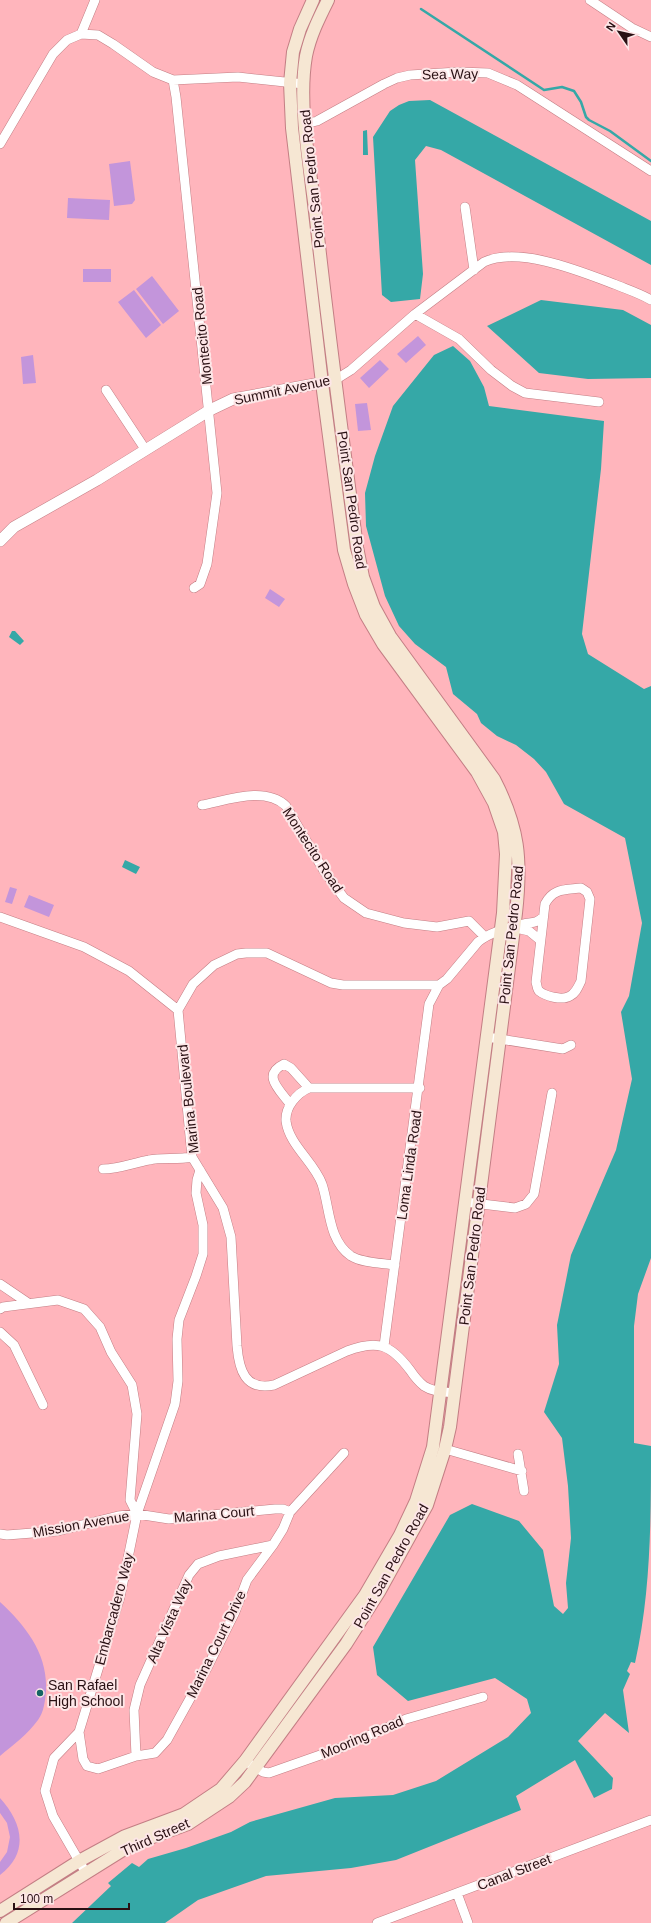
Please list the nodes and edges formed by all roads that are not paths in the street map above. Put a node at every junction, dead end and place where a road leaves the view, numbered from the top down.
1 (95, 0) edge
2 (313, 0) edge
3 (328, 0) edge
4 (590, 0) edge
5 (81, 34) junction
6 (651, 37) edge
7 (173, 80) junction
8 (290, 83) junction
9 (304, 84) junction
10 (305, 124) junction
11 (0, 144) edge
12 (651, 171) edge
13 (465, 207) dead end
14 (474, 270) junction
15 (651, 300) edge
16 (415, 314) junction
17 (335, 380) junction
18 (322, 383) junction
19 (106, 390) dead end
20 (600, 402) dead end
21 (210, 410) junction
22 (145, 449) junction
23 (0, 541) edge
24 (194, 588) dead end
25 (202, 805) dead end
26 (0, 917) edge
27 (543, 917) junction
28 (514, 928) junction
29 (500, 931) junction
30 (485, 937) junction
31 (540, 940) junction
32 (439, 985) junction
33 (178, 1010) junction
34 (487, 1037) junction
35 (500, 1039) junction
36 (571, 1045) dead end
37 (309, 1088) junction
38 (420, 1088) junction
39 (552, 1093) dead end
40 (290, 1104) junction
41 (192, 1157) junction
42 (103, 1169) dead end
43 (200, 1170) junction
44 (465, 1202) junction
45 (478, 1204) junction
46 (395, 1265) junction
47 (0, 1284) edge
48 (28, 1303) junction
49 (0, 1309) edge
50 (0, 1332) edge
51 (384, 1346) junction
52 (440, 1392) junction
53 (454, 1393) junction
54 (43, 1405) dead end
55 (445, 1449) junction
56 (344, 1453) dead end
57 (518, 1454) dead end
58 (522, 1470) junction
59 (524, 1491) dead end
60 (290, 1512) junction
61 (138, 1514) junction
62 (0, 1534) edge
63 (273, 1545) junction
64 (483, 1697) dead end
65 (79, 1732) junction
66 (136, 1756) junction
67 (245, 1761) junction
68 (256, 1769) junction
69 (651, 1820) edge
70 (79, 1861) junction
71 (86, 1873) junction
72 (457, 1893) junction
73 (0, 1911) edge
74 (6, 1923) edge
75 (377, 1923) edge
76 (468, 1923) edge

1 - 5 street
2 - 8 main road, Point San Pedro Road
3 - 9 main road, Point San Pedro Road
4 - 6 street
5 - 7 street
5 - 11 street
7 - 8 street
7 - 21 street, Montecito Road
8 - 9 street
8 - 18 main road, Point San Pedro Road
9 - 10 main road, Point San Pedro Road
10 - 12 street, Sea Way
10 - 17 main road, Point San Pedro Road
13 - 14 street
14 - 15 street, Summit Avenue
14 - 16 street, Summit Avenue
16 - 17 street, Summit Avenue
16 - 20 street
17 - 18 street, Summit Avenue
17 - 28 main road, Point San Pedro Road
18 - 21 street, Summit Avenue
18 - 29 main road, Point San Pedro Road
19 - 22 street
21 - 22 street, Summit Avenue
21 - 24 street, Montecito Road
22 - 23 street, Summit Avenue
25 - 30 street, Montecito Road
26 - 33 street
27 - 28 street
27 - 31 street
27 - 31 street
28 - 29 street
28 - 31 street
28 - 35 main road, Point San Pedro Road
29 - 30 street
29 - 34 main road, Point San Pedro Road
30 - 32 street
32 - 33 street
32 - 38 street, Loma Linda Road
33 - 41 street, Marina Boulevard
34 - 35 street
34 - 44 main road, Point San Pedro Road
35 - 36 street
35 - 45 main road, Point San Pedro Road
37 - 38 street
37 - 40 street
37 - 40 street
38 - 46 street, Loma Linda Road
39 - 45 street
40 - 46 street
41 - 42 street
41 - 43 street, Marina Boulevard
43 - 51 street, Marina Boulevard
43 - 61 street, Embarcadero Way
44 - 45 street
44 - 52 main road, Point San Pedro Road
45 - 53 main road, Point San Pedro Road
46 - 51 street, Loma Linda Road
47 - 48 street
48 - 49 street
48 - 61 street
50 - 54 street
51 - 52 street
52 - 53 street
52 - 67 main road, Point San Pedro Road
53 - 55 main road, Point San Pedro Road
55 - 58 street
55 - 68 main road, Point San Pedro Road
56 - 60 street, Marina Court Drive
57 - 58 street
58 - 59 street
60 - 61 street, Marina Court
60 - 63 street, Marina Court Drive
61 - 62 street, Mission Avenue
61 - 65 street, Embarcadero Way
63 - 66 street, Marina Court Drive
63 - 66 street, Alta Vista Way
64 - 68 street, Mooring Road
65 - 66 street, Marina Court Drive
65 - 70 street, Embarcadero Way
67 - 68 street
67 - 70 main road, Third Street
68 - 71 main road, Third Street
69 - 72 street, Canal Street
70 - 71 street, Embarcadero Way
70 - 73 main road, Third Street
71 - 74 main road, Third Street
72 - 75 street, Canal Street
72 - 76 street

